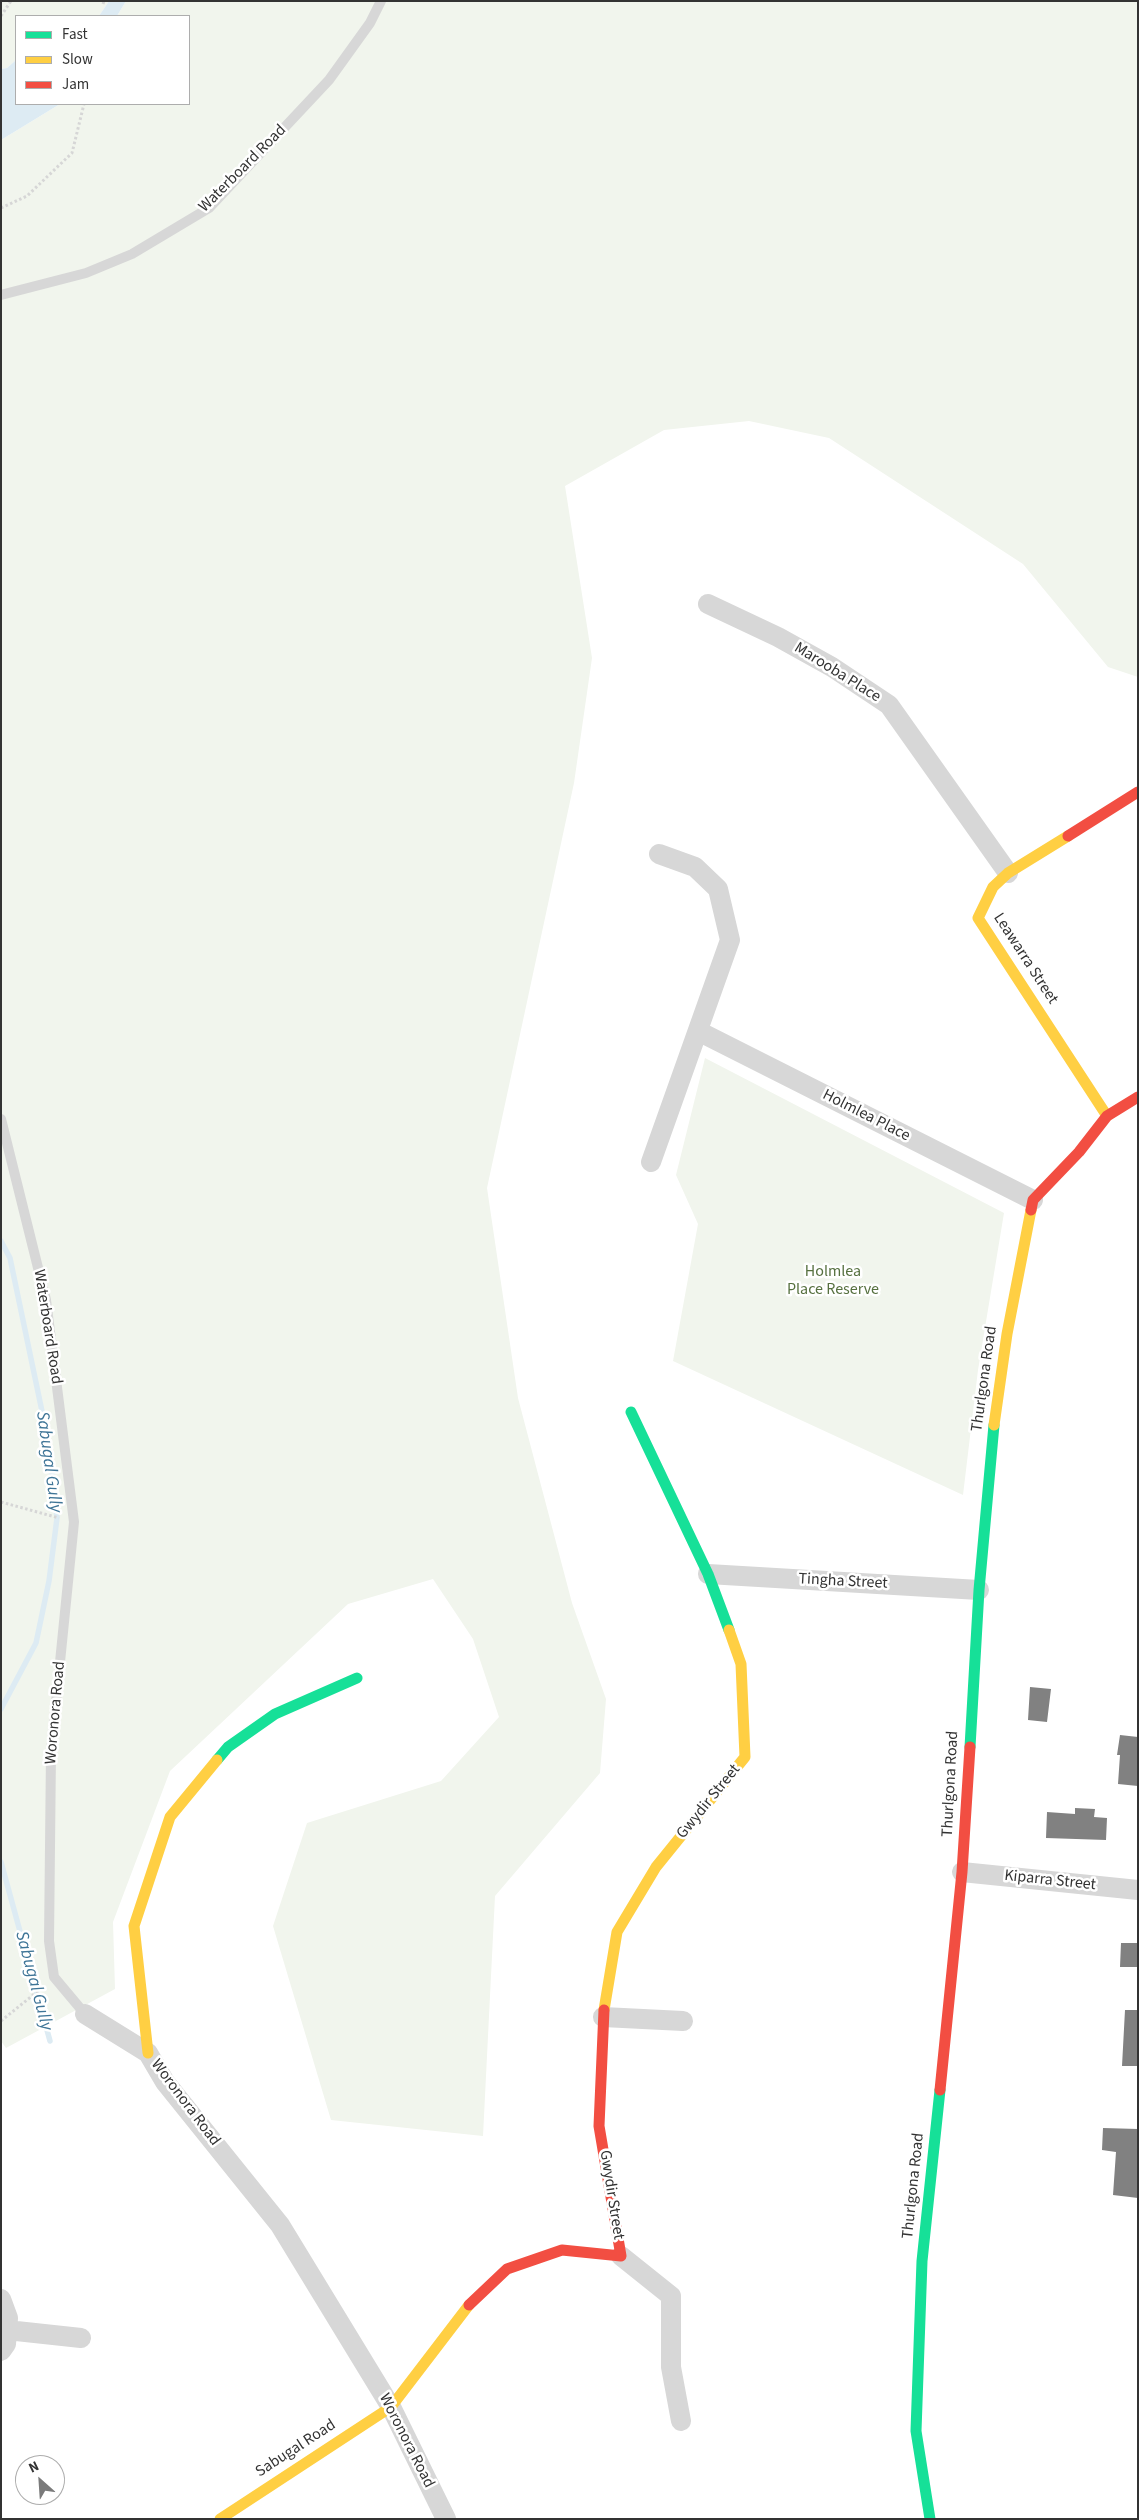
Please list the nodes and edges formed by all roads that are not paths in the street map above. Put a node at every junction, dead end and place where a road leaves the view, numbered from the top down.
1 (381, 1) edge
2 (1, 295) edge
3 (708, 604) dead end
4 (1138, 792) edge
5 (659, 854) dead end
6 (1008, 873) junction
7 (698, 1031) junction
8 (1138, 1097) edge
9 (1107, 1116) junction
10 (1, 1119) edge
11 (651, 1162) dead end
12 (1033, 1200) junction
13 (631, 1412) dead end
14 (74, 1522) joint
15 (708, 1574) junction
16 (979, 1590) junction
17 (357, 1678) dead end
18 (962, 1872) junction
19 (1138, 1890) edge
20 (85, 2014) joint
21 (603, 2017) junction
22 (683, 2021) dead end
23 (148, 2053) junction
24 (621, 2256) junction
25 (1, 2299) edge
26 (7, 2330) junction
27 (81, 2338) dead end
28 (1, 2351) edge
29 (391, 2407) junction
30 (681, 2421) dead end
31 (220, 2519) edge
32 (446, 2519) edge
33 (930, 2519) edge

1 - 2 lane, Waterboard Road
3 - 6 street, Marooba Place
4 - 6 street, Leawarra Street
5 - 7 street
6 - 9 street, Leawarra Street
7 - 11 street
7 - 12 street, Holmlea Place
8 - 9 street
9 - 12 street
10 - 14 lane, Waterboard Road
12 - 16 street, Thurlgona Road
13 - 15 street, Gwydir Street
14 - 20 lane, Woronora Road
15 - 16 street, Tingha Street
15 - 21 street, Gwydir Street
16 - 18 street, Thurlgona Road
17 - 23 street
18 - 19 street, Kiparra Street
18 - 33 street, Thurlgona Road
20 - 23 street, Woronora Road
21 - 22 street
21 - 24 street, Gwydir Street
23 - 29 street, Woronora Road
24 - 29 street, Gwydir Street
24 - 30 street
25 - 26 street
26 - 27 street
26 - 28 street
29 - 31 street, Sabugal Road
29 - 32 street, Woronora Road

